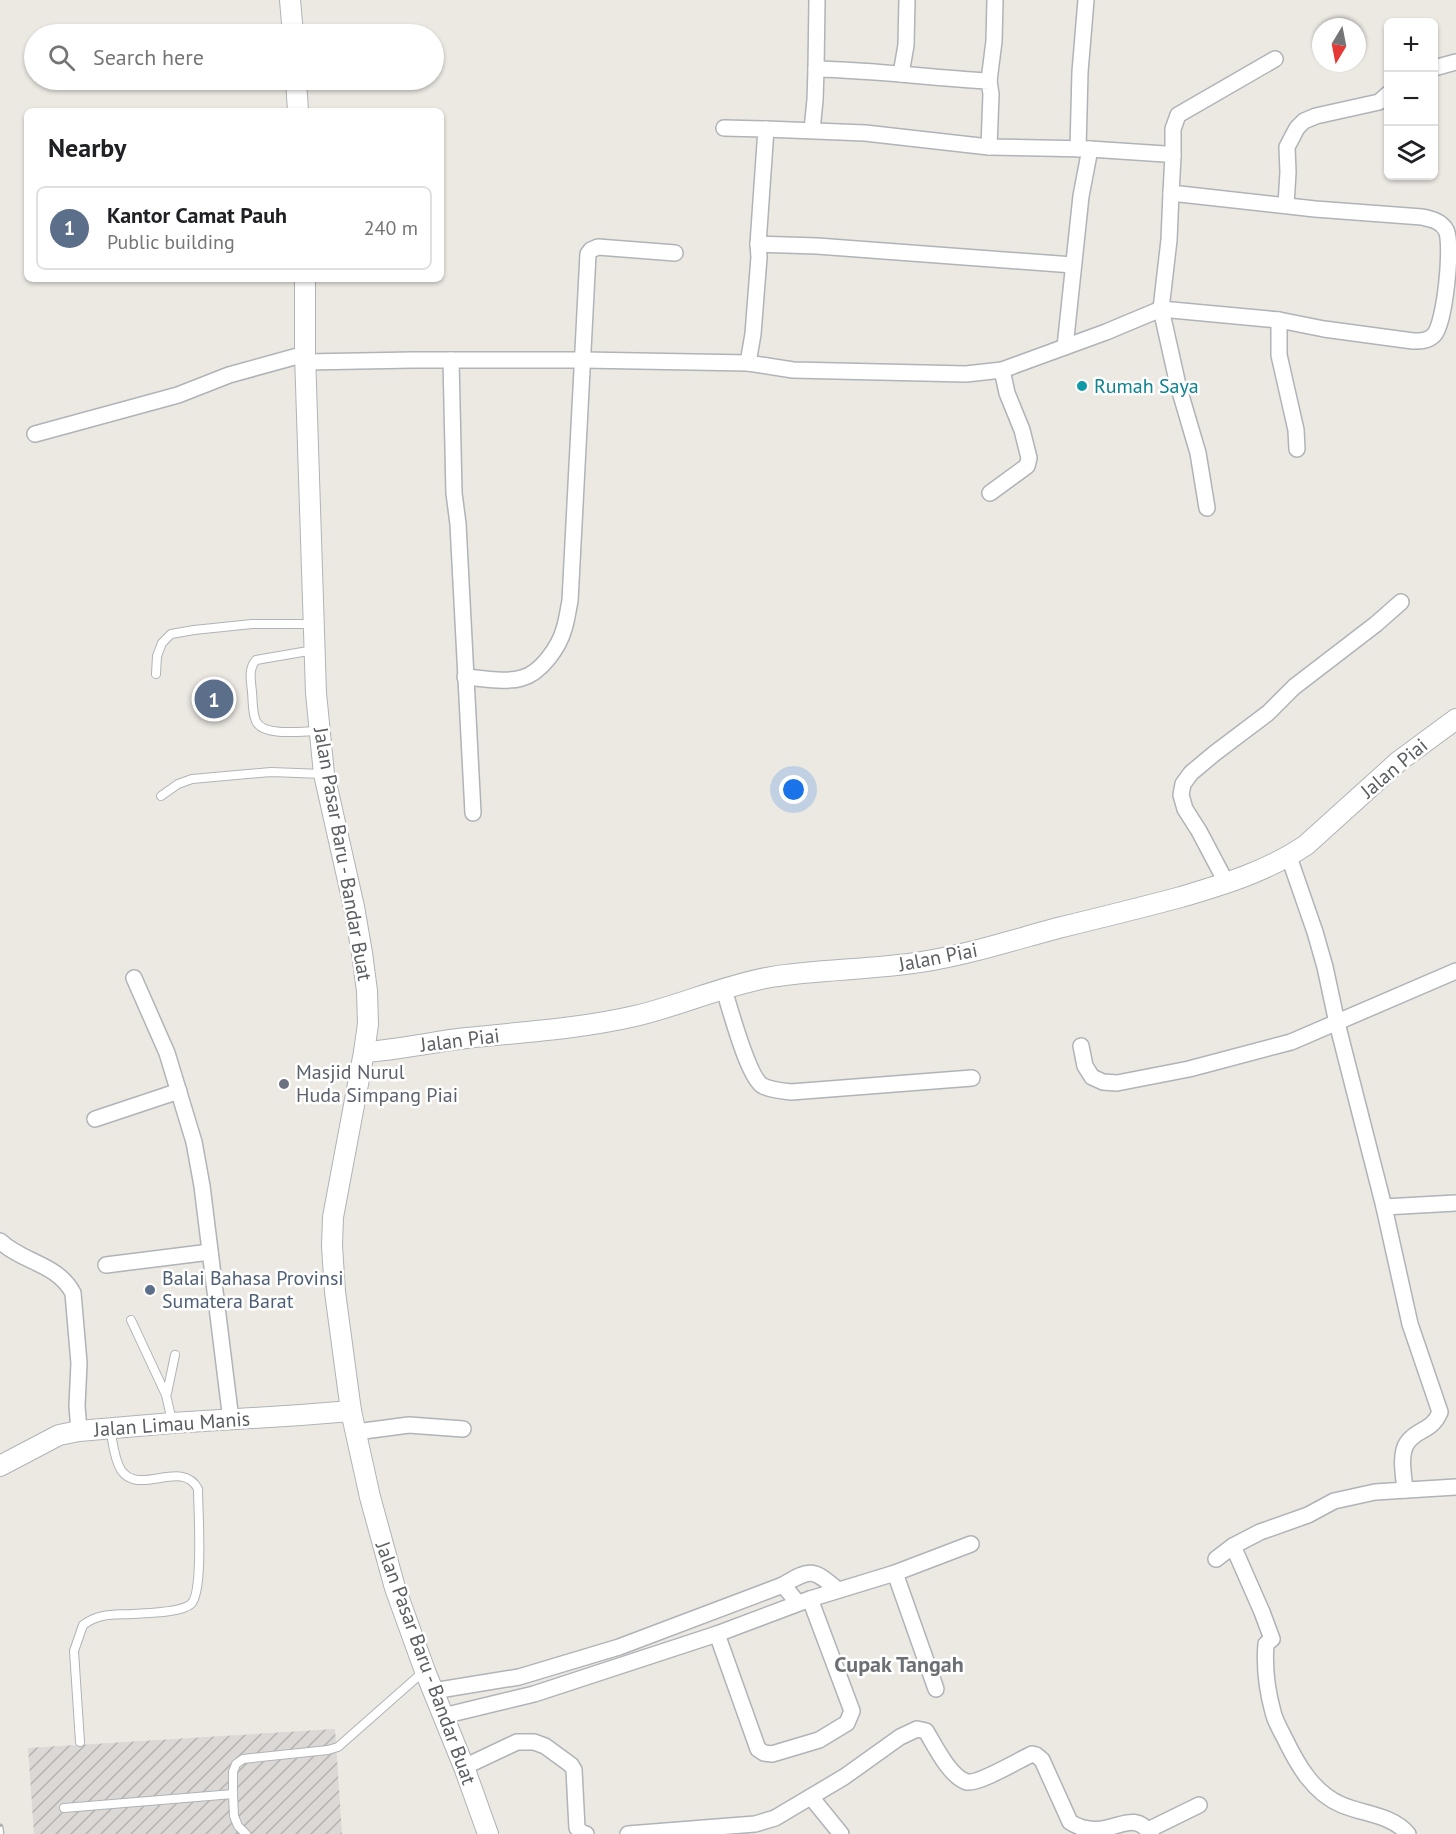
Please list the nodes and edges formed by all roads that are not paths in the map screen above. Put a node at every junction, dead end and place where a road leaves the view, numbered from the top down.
1 (290, 0) edge
2 (817, 0) edge
3 (907, 0) edge
4 (995, 0) edge
5 (1086, 0) edge
6 (292, 24) edge
7 (1275, 59) dead end
8 (1456, 62) edge
9 (1438, 67) edge
10 (816, 69) junction
11 (901, 74) junction
12 (989, 81) junction
13 (297, 90) edge
14 (1384, 98) edge
15 (298, 108) edge
16 (724, 128) dead end
17 (766, 129) junction
18 (812, 130) junction
19 (989, 147) junction
20 (1084, 149) junction
21 (1173, 156) junction
22 (1171, 193) junction
23 (1286, 205) junction
24 (758, 244) junction
25 (675, 253) dead end
26 (1073, 266) junction
27 (305, 282) edge
28 (1161, 309) junction
29 (1279, 320) junction
30 (1065, 347) junction
31 (306, 358) junction
32 (451, 360) junction
33 (583, 360) junction
34 (748, 363) junction
35 (1002, 370) junction
36 (35, 434) dead end
37 (1297, 449) dead end
38 (990, 493) dead end
39 (1206, 508) dead end
40 (1401, 602) dead end
41 (312, 624) junction
42 (314, 650) junction
43 (156, 674) dead end
44 (465, 677) junction
45 (1456, 719) edge
46 (320, 731) junction
47 (324, 774) junction
48 (161, 796) dead end
49 (473, 813) dead end
50 (1289, 857) junction
51 (1227, 884) junction
52 (1456, 971) edge
53 (134, 978) dead end
54 (724, 990) junction
55 (1337, 1023) junction
56 (1081, 1046) dead end
57 (364, 1052) junction
58 (972, 1078) dead end
59 (178, 1091) junction
60 (95, 1119) dead end
61 (1456, 1203) edge
62 (1384, 1208) junction
63 (0, 1241) edge
64 (210, 1252) junction
65 (106, 1265) dead end
66 (131, 1320) dead end
67 (174, 1355) dead end
68 (166, 1395) junction
69 (351, 1411) junction
70 (231, 1420) junction
71 (172, 1423) junction
72 (110, 1429) junction
73 (463, 1429) dead end
74 (79, 1431) junction
75 (356, 1432) junction
76 (0, 1466) edge
77 (1456, 1487) edge
78 (1405, 1490) junction
79 (971, 1545) dead end
80 (1233, 1546) junction
81 (1216, 1559) dead end
82 (895, 1573) junction
83 (783, 1585) junction
84 (838, 1590) junction
85 (804, 1601) junction
86 (717, 1634) junction
87 (425, 1671) junction
88 (519, 1677) junction
89 (936, 1689) dead end
90 (433, 1691) junction
91 (534, 1694) junction
92 (443, 1716) junction
93 (80, 1742) dead end
94 (464, 1767) junction
95 (233, 1794) junction
96 (811, 1797) junction
97 (1199, 1805) dead end
98 (64, 1808) dead end
99 (1149, 1832) edge
100 (246, 1834) edge
101 (488, 1834) edge
102 (586, 1834) edge
103 (628, 1834) edge
104 (841, 1834) edge
105 (1408, 1834) edge

1 - 6 street
2 - 10 street
3 - 11 street
4 - 12 street
5 - 20 street
7 - 21 street
8 - 9 street
10 - 11 street
10 - 18 street
11 - 12 street
12 - 19 street
13 - 15 street
14 - 23 street
16 - 17 street
17 - 18 street
17 - 24 street
18 - 19 street
19 - 20 street
20 - 21 street
20 - 26 street
21 - 22 street
22 - 23 street
22 - 28 street
23 - 29 street
24 - 26 street
24 - 34 street
25 - 33 street
26 - 30 street
27 - 31 street, Jalan Pasar Baru - Bandar Buat
28 - 29 street
28 - 30 street
28 - 39 street
29 - 37 street
30 - 35 street
31 - 32 street
31 - 36 street
31 - 41 street, Jalan Pasar Baru - Bandar Buat
32 - 33 street
32 - 44 street
33 - 34 street
33 - 44 street
34 - 35 street
35 - 38 street
40 - 51 street
41 - 42 street, Jalan Pasar Baru - Bandar Buat
41 - 43 lane
42 - 46 street, Jalan Pasar Baru - Bandar Buat
42 - 46 lane
44 - 49 street
45 - 50 street, Jalan Piai
46 - 47 street, Jalan Pasar Baru - Bandar Buat
47 - 48 lane
47 - 57 street, Jalan Pasar Baru - Bandar Buat
50 - 51 street, Jalan Piai
50 - 55 street
51 - 54 street, Jalan Piai
52 - 55 street
53 - 59 street
54 - 57 street, Jalan Piai
54 - 58 street
55 - 56 street
55 - 62 street
57 - 69 street, Jalan Pasar Baru - Bandar Buat
59 - 60 street
59 - 64 street
61 - 62 street
62 - 78 street
63 - 74 street
64 - 65 street
64 - 70 street
66 - 68 lane
67 - 68 lane
68 - 71 lane
69 - 70 street, Jalan Limau Manis
69 - 75 street, Jalan Pasar Baru - Bandar Buat
70 - 71 street, Jalan Limau Manis
71 - 72 street, Jalan Limau Manis
72 - 74 street, Jalan Limau Manis
72 - 93 lane
73 - 75 street
74 - 76 street, Jalan Limau Manis
75 - 87 street, Jalan Pasar Baru - Bandar Buat
77 - 78 street
78 - 80 street
79 - 82 street
80 - 81 street
80 - 105 street
82 - 84 street
82 - 89 street
83 - 84 street
83 - 85 street
83 - 88 street
84 - 85 street
85 - 86 street
85 - 86 street
86 - 91 street
87 - 90 street, Jalan Pasar Baru - Bandar Buat
87 - 95 lane
88 - 90 street
88 - 91 street
90 - 92 street, Jalan Pasar Baru - Bandar Buat
91 - 92 street
92 - 94 street, Jalan Pasar Baru - Bandar Buat
94 - 101 street, Jalan Pasar Baru - Bandar Buat
94 - 102 street
95 - 98 lane
95 - 100 lane
96 - 99 street
96 - 103 street
96 - 104 street
97 - 99 street

